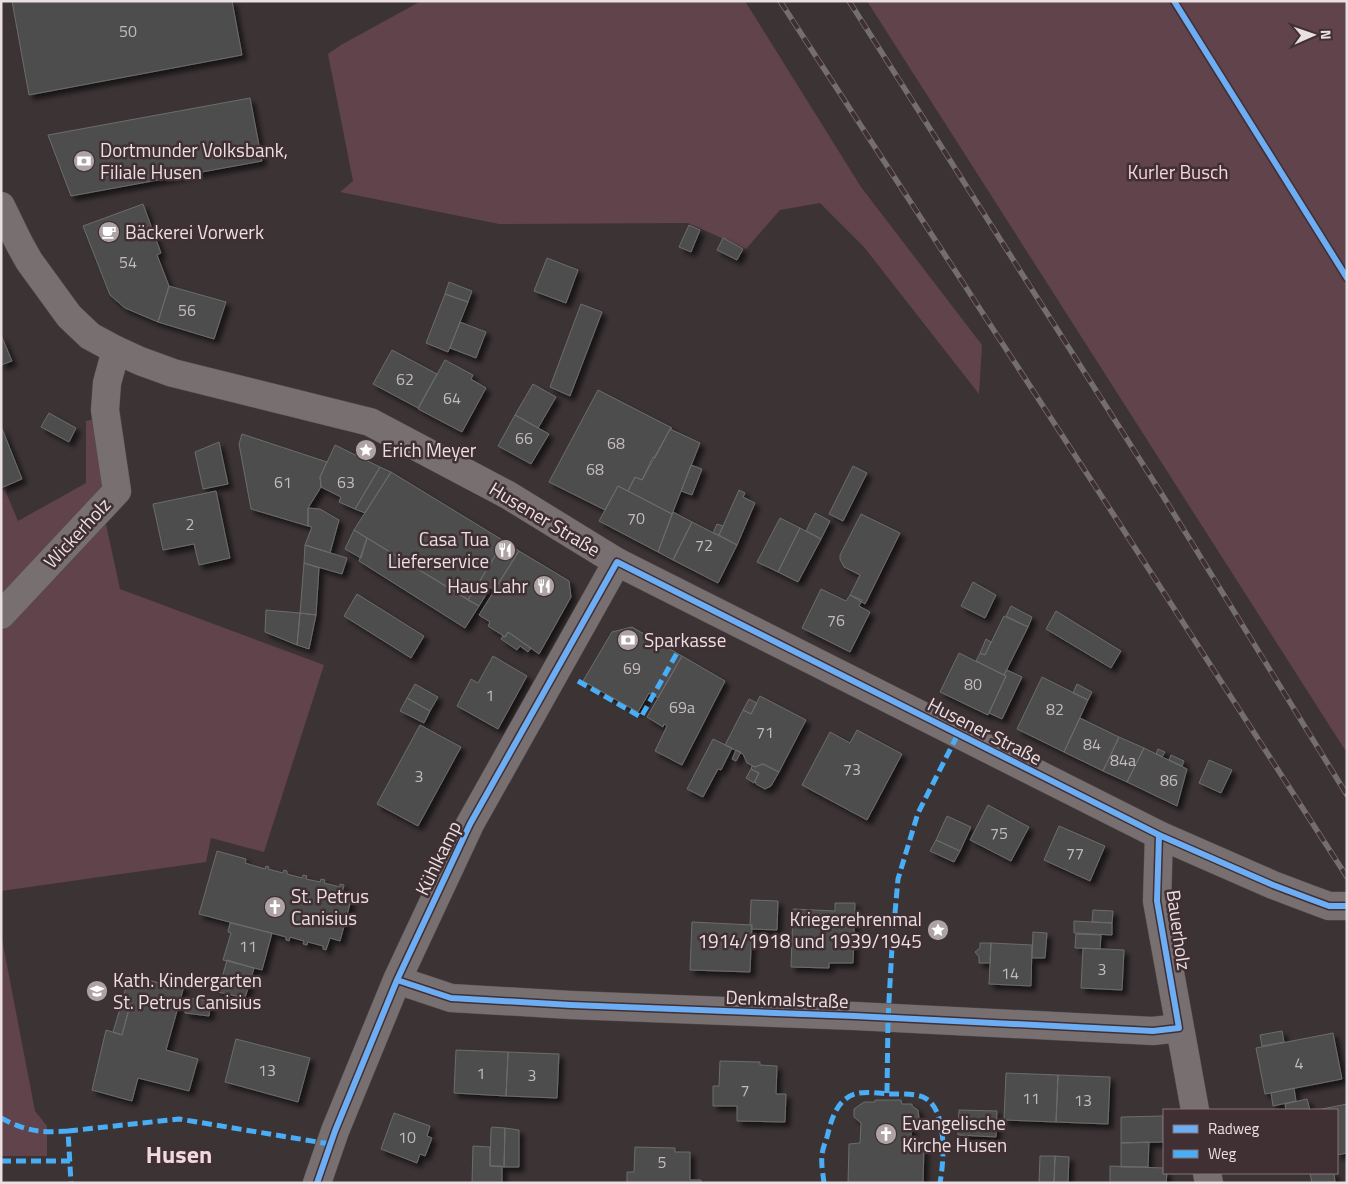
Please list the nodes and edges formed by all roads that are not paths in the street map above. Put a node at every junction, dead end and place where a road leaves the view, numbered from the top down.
1 (2, 211) edge
2 (116, 350) junction
3 (617, 562) junction
4 (1, 615) edge
5 (1159, 835) junction
6 (1347, 906) edge
7 (397, 980) junction
8 (1179, 1028) junction
9 (1195, 1109) edge
10 (317, 1183) edge

1 - 2 street, Husener Straße
2 - 3 street, Husener Straße
2 - 4 street, Wickerholz
3 - 5 street, Husener Straße
3 - 7 street, Kühlkamp
5 - 6 street, Husener Straße
5 - 8 street, Bauerholz
7 - 8 street, Denkmalstraße
7 - 10 street, Kühlkamp
8 - 9 street, Bauerholz

